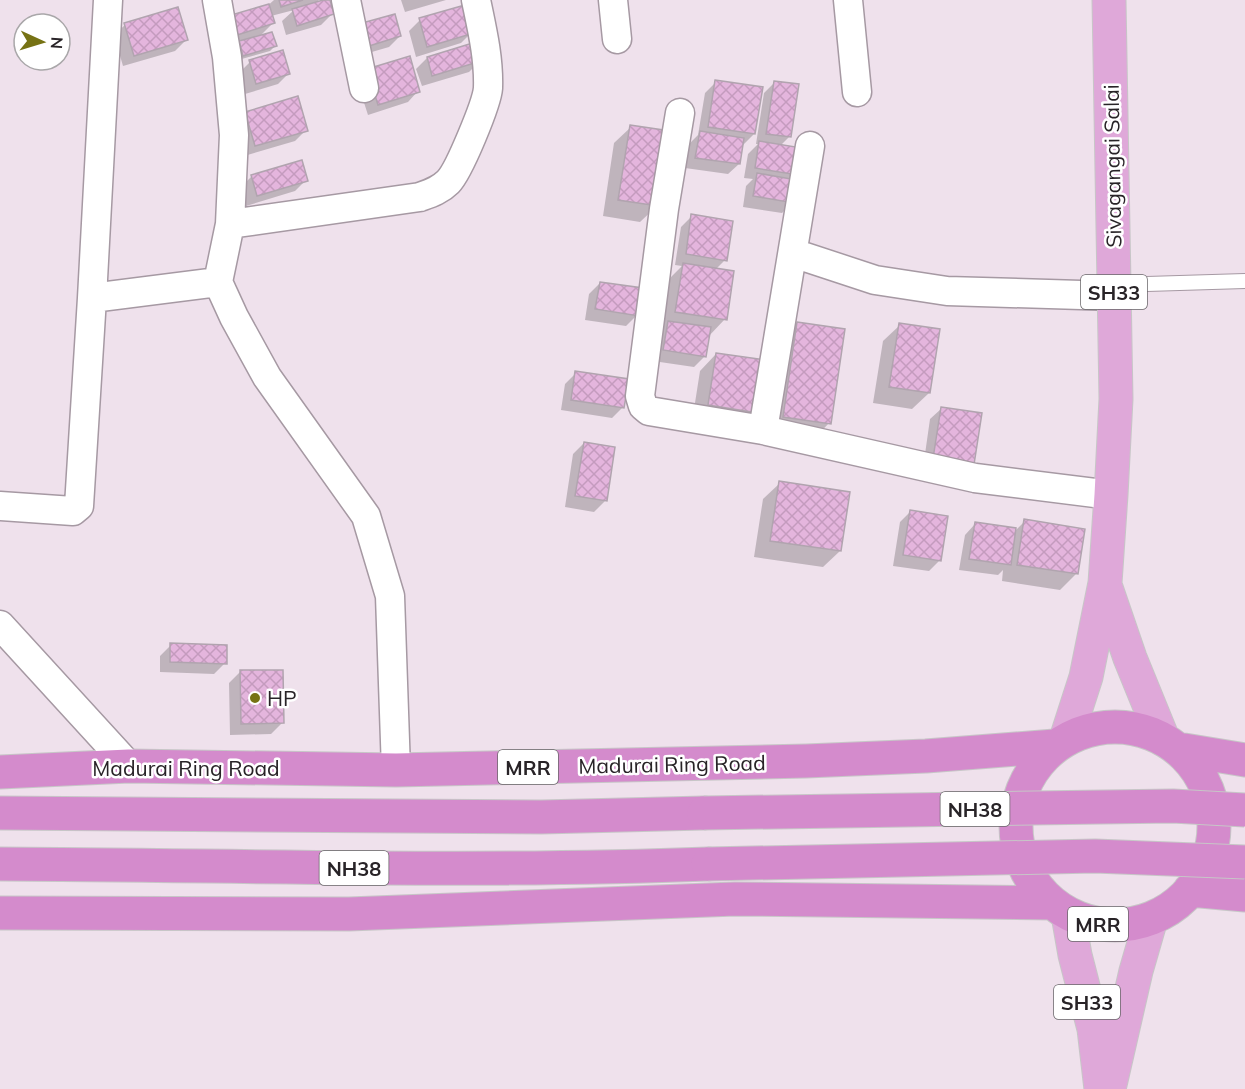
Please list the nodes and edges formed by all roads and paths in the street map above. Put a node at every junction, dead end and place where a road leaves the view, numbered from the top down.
1 (108, 0) edge
2 (217, 0) edge
3 (346, 0) edge
4 (476, 0) edge
5 (613, 0) edge
6 (848, 0) edge
7 (1109, 0) edge
8 (617, 39) dead end
9 (364, 88) dead end
10 (857, 92) dead end
11 (680, 113) dead end
12 (810, 146) dead end
13 (230, 224) junction
14 (794, 253) junction
15 (1245, 281) edge
16 (218, 282) junction
17 (1114, 290) junction
18 (92, 298) junction
19 (763, 430) junction
20 (1112, 495) junction
21 (0, 506) edge
22 (1105, 584) junction
23 (0, 625) edge
24 (1061, 742) junction
25 (1170, 744) junction
26 (1245, 760) edge
27 (129, 766) junction
28 (396, 770) junction
29 (0, 772) edge
30 (1245, 810) edge
31 (0, 813) edge
32 (1245, 862) edge
33 (0, 864) edge
34 (1190, 890) junction
35 (1245, 895) edge
36 (1060, 909) junction
37 (0, 913) edge
38 (1151, 919) junction
39 (1101, 1089) edge
40 (1109, 1089) edge

1 - 18 street
2 - 13 street
3 - 9 street
4 - 13 street
5 - 8 street
6 - 10 street
7 - 17 main road, Sivagangai Salai / SH33
11 - 19 street
12 - 14 street
13 - 16 street
14 - 17 street
14 - 19 street
15 - 17 lane
16 - 18 street
16 - 28 street
17 - 20 main road, Sivagangai Salai / SH33
18 - 21 street
19 - 20 street
20 - 22 main road, Sivagangai Salai / SH33
22 - 24 main road, Sivagangai Salai / SH33
22 - 25 main road, Sivagangai Salai / SH33
23 - 27 street
24 - 25 highway, Madurai Ring Road / MRR
24 - 28 highway, Madurai Ring Road / MRR
24 - 36 highway, Madurai Ring Road / MRR
25 - 26 highway, Madurai Ring Road / MRR
25 - 34 highway, Madurai Ring Road / MRR
27 - 28 highway, Madurai Ring Road / MRR
27 - 29 highway, Madurai Ring Road / MRR
30 - 31 highway, NH38, bridge
32 - 33 highway, NH38, bridge
34 - 35 highway
34 - 38 highway, Madurai Ring Road / MRR
36 - 37 highway, Madurai Ring Road / MRR
36 - 38 highway, Madurai Ring Road / MRR
36 - 39 main road, SH33
38 - 40 main road, SH33

